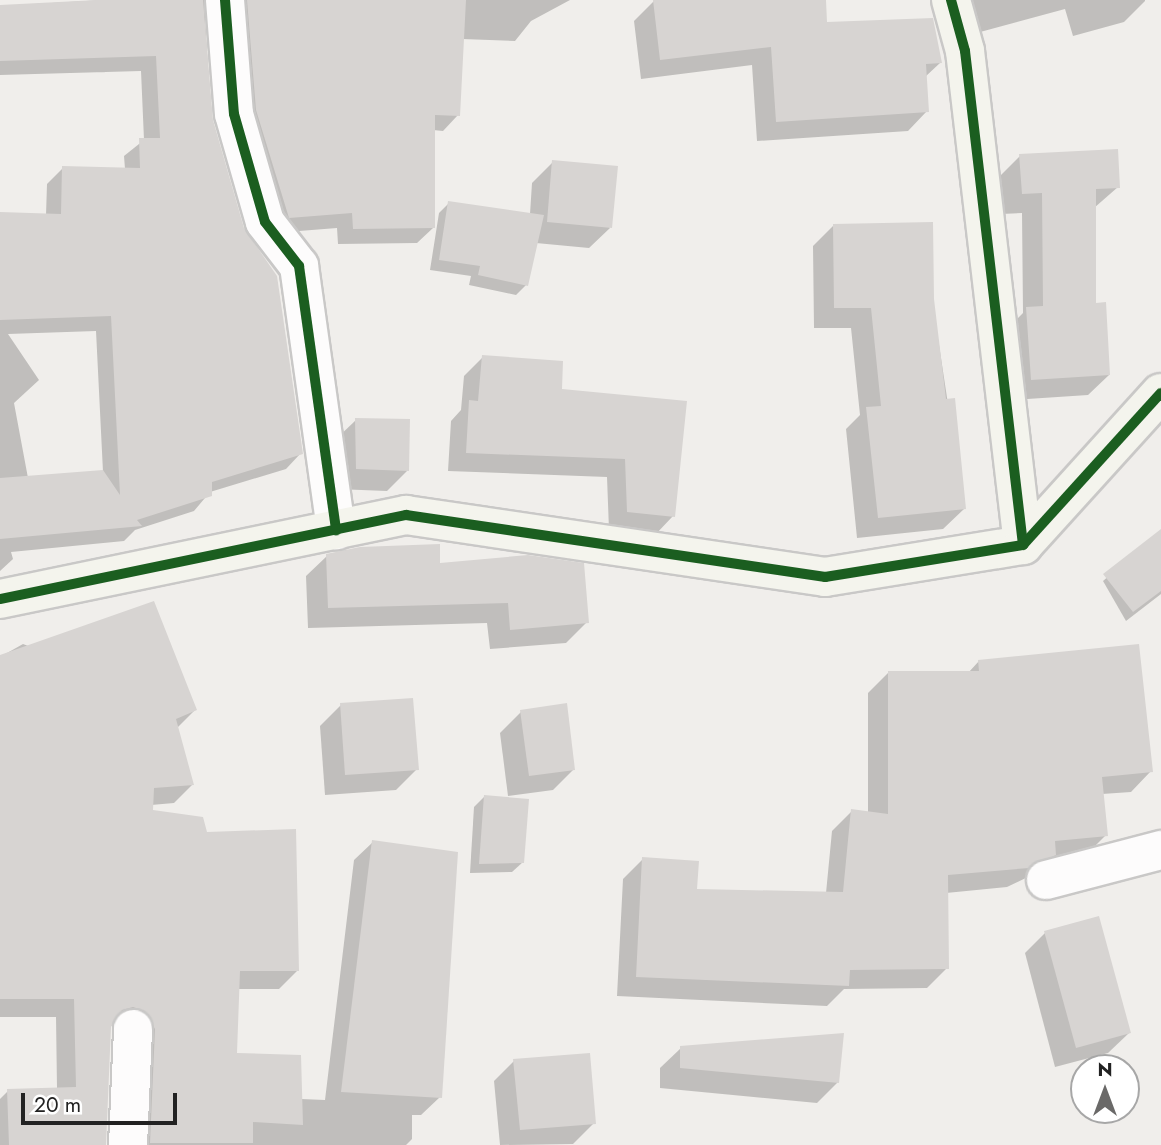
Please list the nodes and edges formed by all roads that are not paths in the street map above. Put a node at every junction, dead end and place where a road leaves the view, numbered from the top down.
1 (225, 0) edge
2 (951, 0) edge
3 (1161, 393) edge
4 (336, 530) junction
5 (1023, 545) junction
6 (0, 599) edge
7 (1161, 850) edge
8 (1046, 880) dead end
9 (133, 1029) dead end
10 (128, 1145) edge

1 - 4 street
2 - 5 street
3 - 5 street
4 - 5 street
4 - 6 street
7 - 8 street
9 - 10 street

